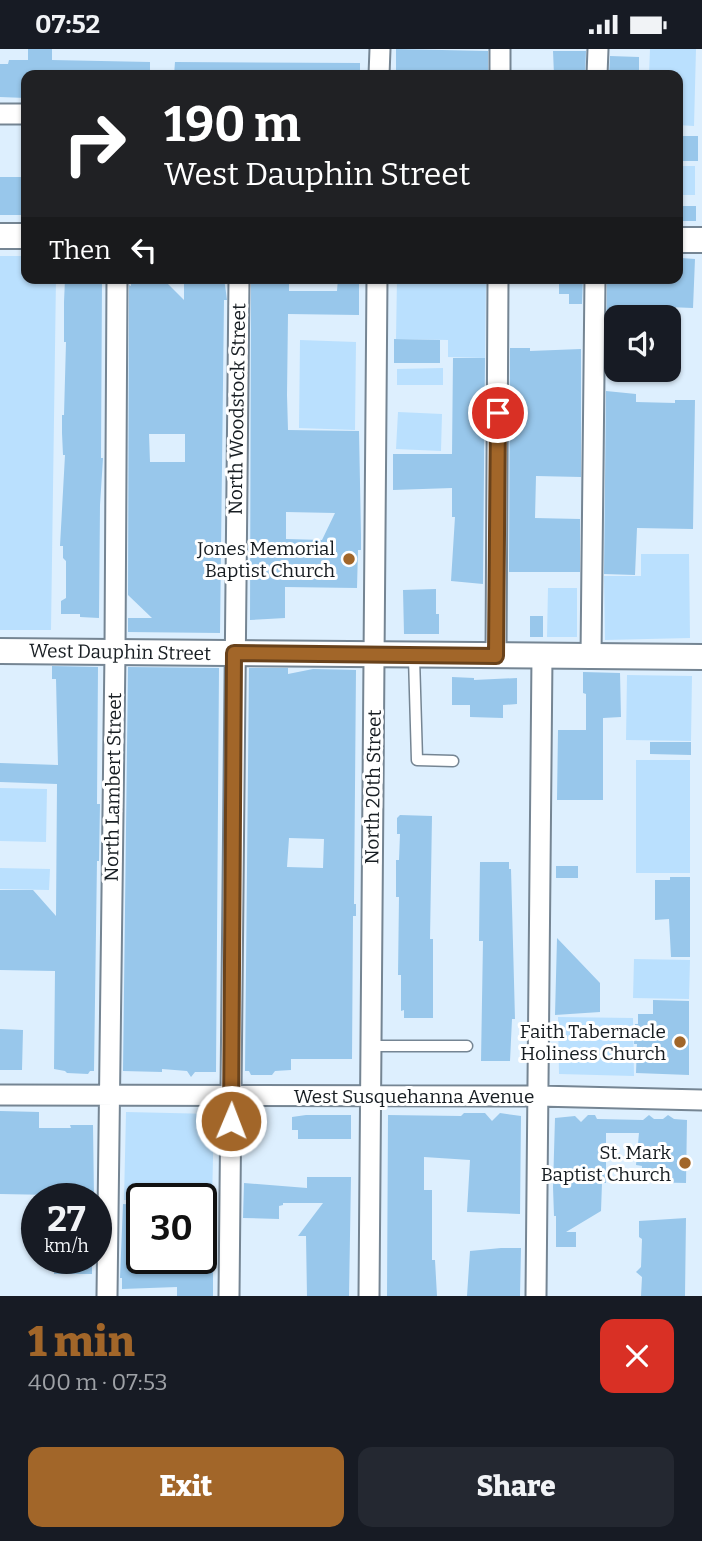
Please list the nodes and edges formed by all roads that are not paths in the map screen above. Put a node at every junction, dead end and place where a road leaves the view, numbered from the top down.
1 (380, 49) edge
2 (500, 49) edge
3 (597, 49) edge
4 (379, 70) edge
5 (500, 70) edge
6 (597, 70) edge
7 (0, 114) edge
8 (21, 114) edge
9 (0, 236) edge
10 (21, 236) edge
11 (683, 240) edge
12 (702, 240) edge
13 (117, 284) edge
14 (239, 284) edge
15 (377, 284) edge
16 (498, 284) edge
17 (595, 284) edge
18 (0, 651) edge
19 (115, 652) junction
20 (234, 653) junction
21 (374, 654) junction
22 (414, 655) junction
23 (496, 656) junction
24 (542, 656) junction
25 (591, 656) junction
26 (702, 657) edge
27 (453, 761) dead end
28 (370, 1046) junction
29 (467, 1046) dead end
30 (0, 1095) edge
31 (232, 1096) junction
32 (538, 1096) junction
33 (108, 1097) junction
34 (370, 1097) junction
35 (702, 1100) edge
36 (107, 1296) edge
37 (229, 1296) edge
38 (369, 1296) edge
39 (536, 1296) edge

1 - 4 street
2 - 5 street
3 - 6 street
7 - 8 street
9 - 10 street
11 - 12 street
13 - 19 street, North Lambert Street
14 - 20 street, North Woodstock Street
15 - 21 street, North 20th Street
16 - 23 street
17 - 25 street
18 - 19 street, West Dauphin Street
19 - 20 street, West Dauphin Street
19 - 33 street, North Lambert Street
20 - 21 street, West Dauphin Street
20 - 31 street, North Woodstock Street
21 - 22 street, West Dauphin Street
21 - 28 street, North 20th Street
22 - 23 street, West Dauphin Street
22 - 27 lane
23 - 24 street, West Dauphin Street
24 - 25 street, West Dauphin Street
24 - 32 street
25 - 26 street, West Dauphin Street
28 - 29 lane
28 - 34 street, North 20th Street
30 - 33 street, West Susquehanna Avenue
31 - 33 street, West Susquehanna Avenue
31 - 34 street, West Susquehanna Avenue
31 - 37 street, North Woodstock Street
32 - 34 street, West Susquehanna Avenue
32 - 35 street, West Susquehanna Avenue
32 - 39 street
33 - 36 street, North Lambert Street
34 - 38 street, North 20th Street

